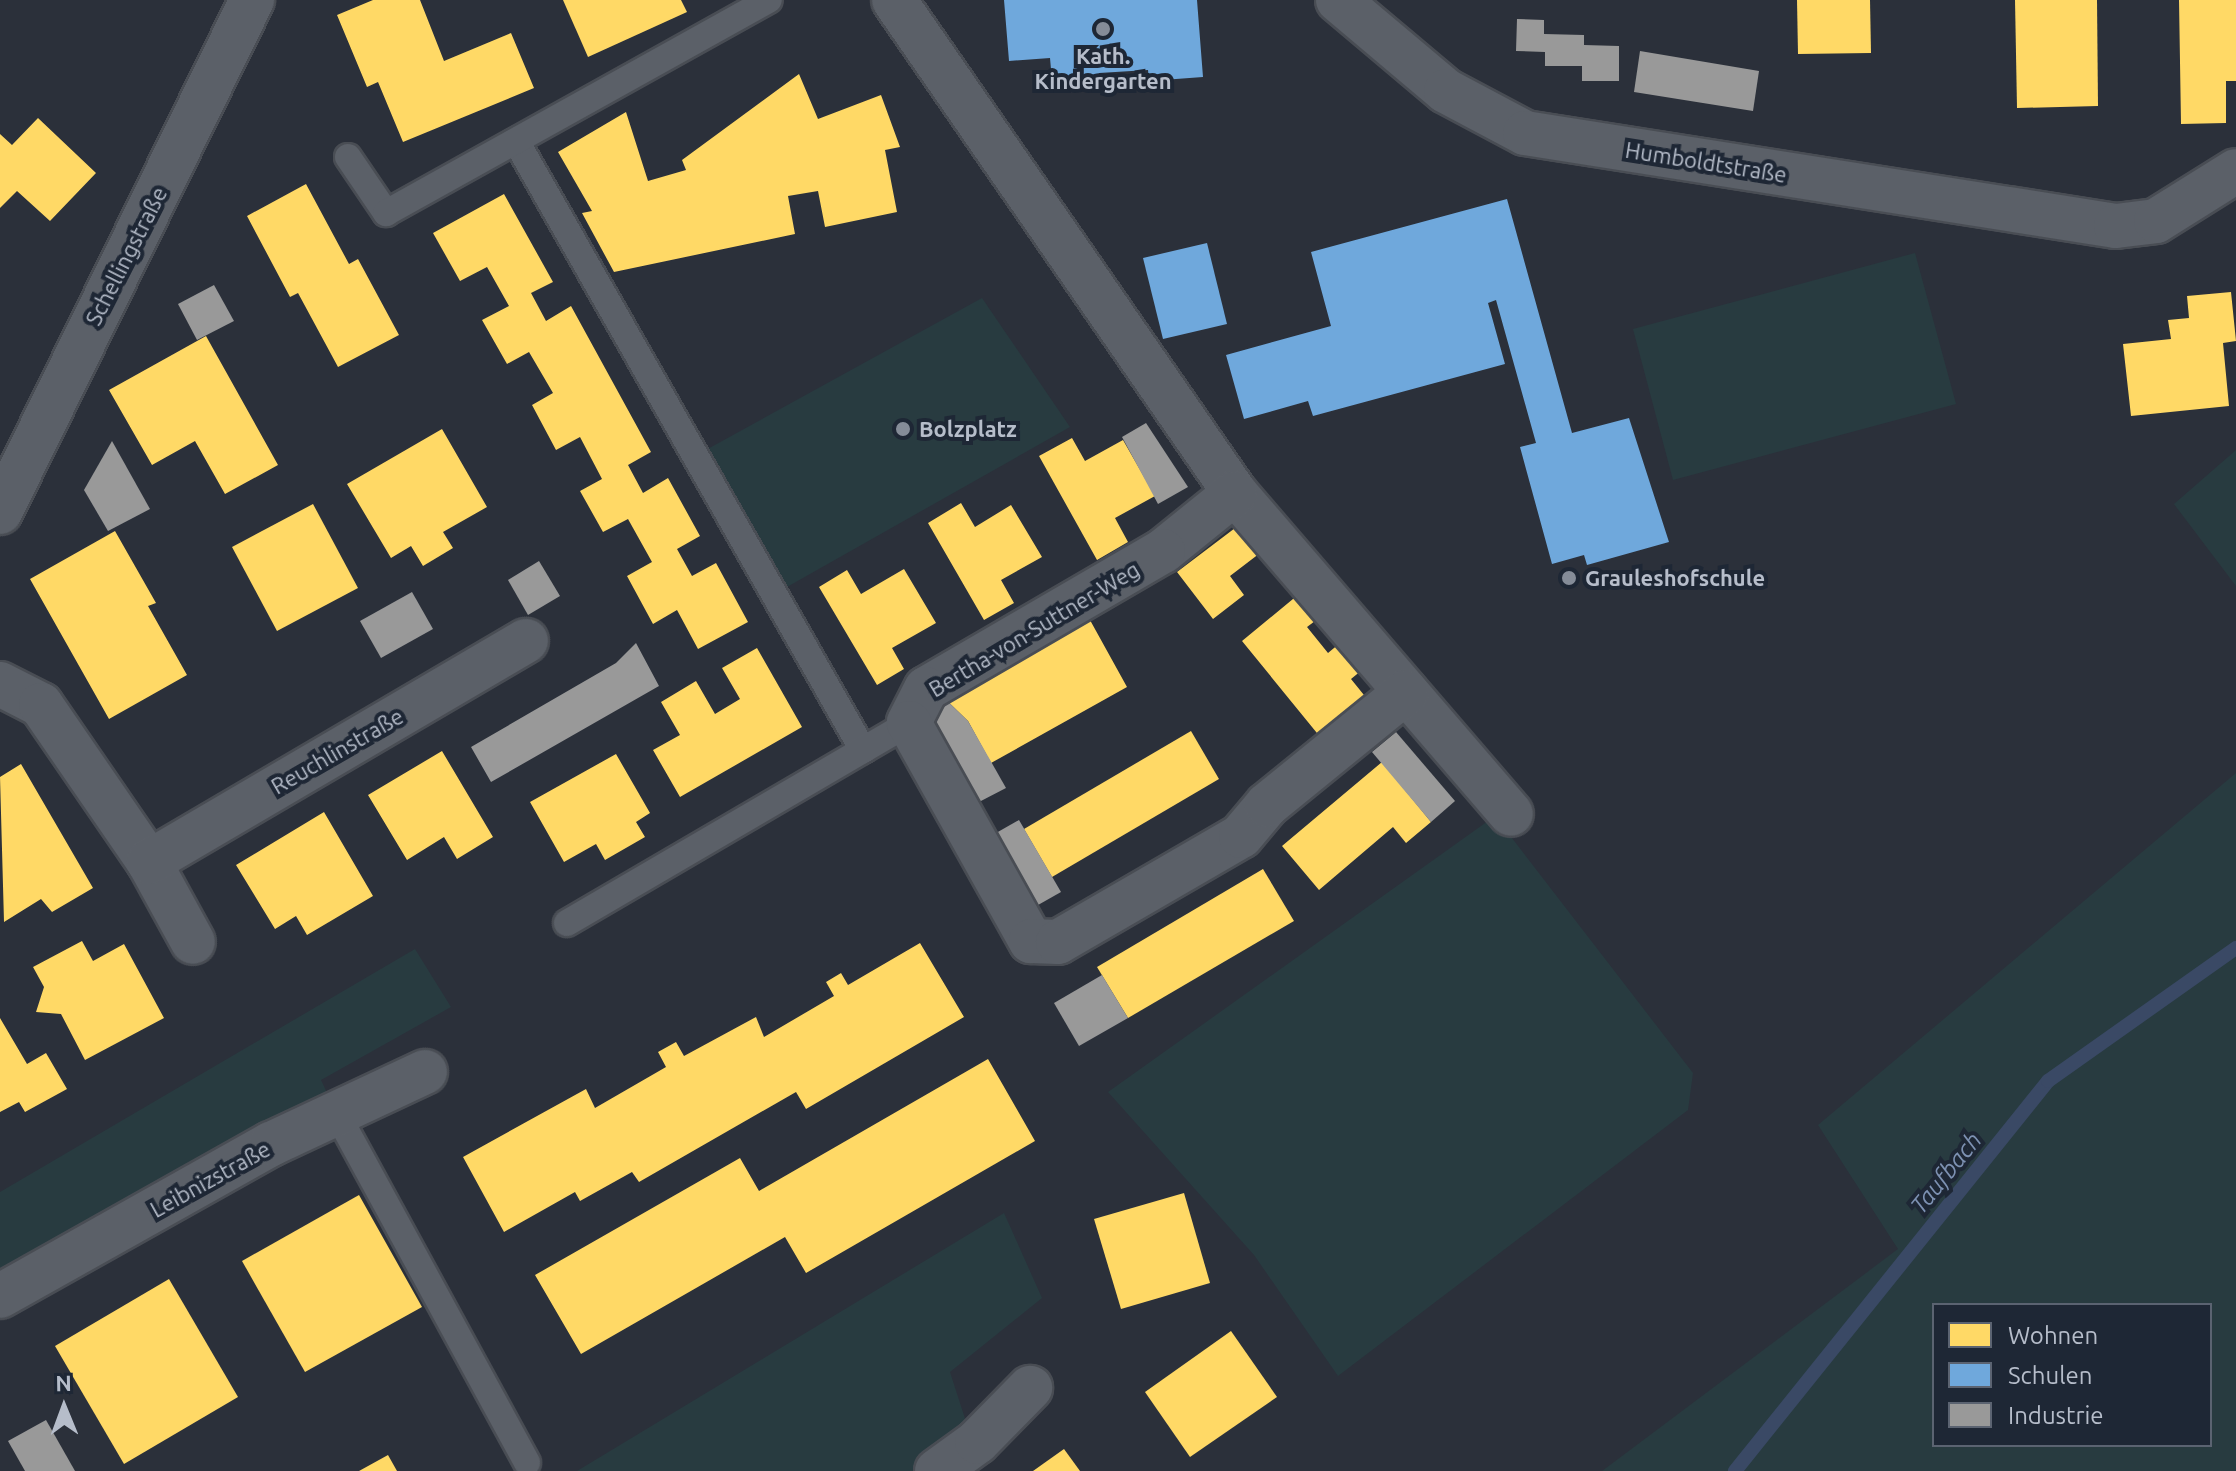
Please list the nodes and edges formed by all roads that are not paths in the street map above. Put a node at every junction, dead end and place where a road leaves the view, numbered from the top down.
1 (252, 0) edge
2 (769, 0) edge
3 (894, 0) edge
4 (1338, 0) edge
5 (516, 141) junction
6 (348, 157) dead end
7 (2236, 171) edge
8 (1235, 493) junction
9 (0, 512) edge
10 (526, 641) dead end
11 (0, 684) edge
12 (1406, 692) junction
13 (909, 723) junction
14 (863, 750) junction
15 (1511, 814) dead end
16 (149, 862) junction
17 (567, 923) dead end
18 (193, 942) dead end
19 (425, 1072) dead end
20 (337, 1114) junction
21 (0, 1296) edge
22 (1030, 1388) dead end
23 (527, 1463) dead end
24 (937, 1471) edge

1 - 9 street, Schellingstraße
2 - 5 lane
3 - 8 street
4 - 7 street, Humboldtstraße
5 - 6 lane
5 - 14 lane
8 - 12 street
8 - 13 street, Bertha-von-Suttner-Weg
10 - 16 street, Reuchlinstraße
11 - 16 street
12 - 13 street
12 - 15 street
13 - 14 lane
14 - 17 lane
16 - 18 street
19 - 20 street, Leibnizstraße
20 - 21 street, Leibnizstraße
20 - 23 lane
22 - 24 street

